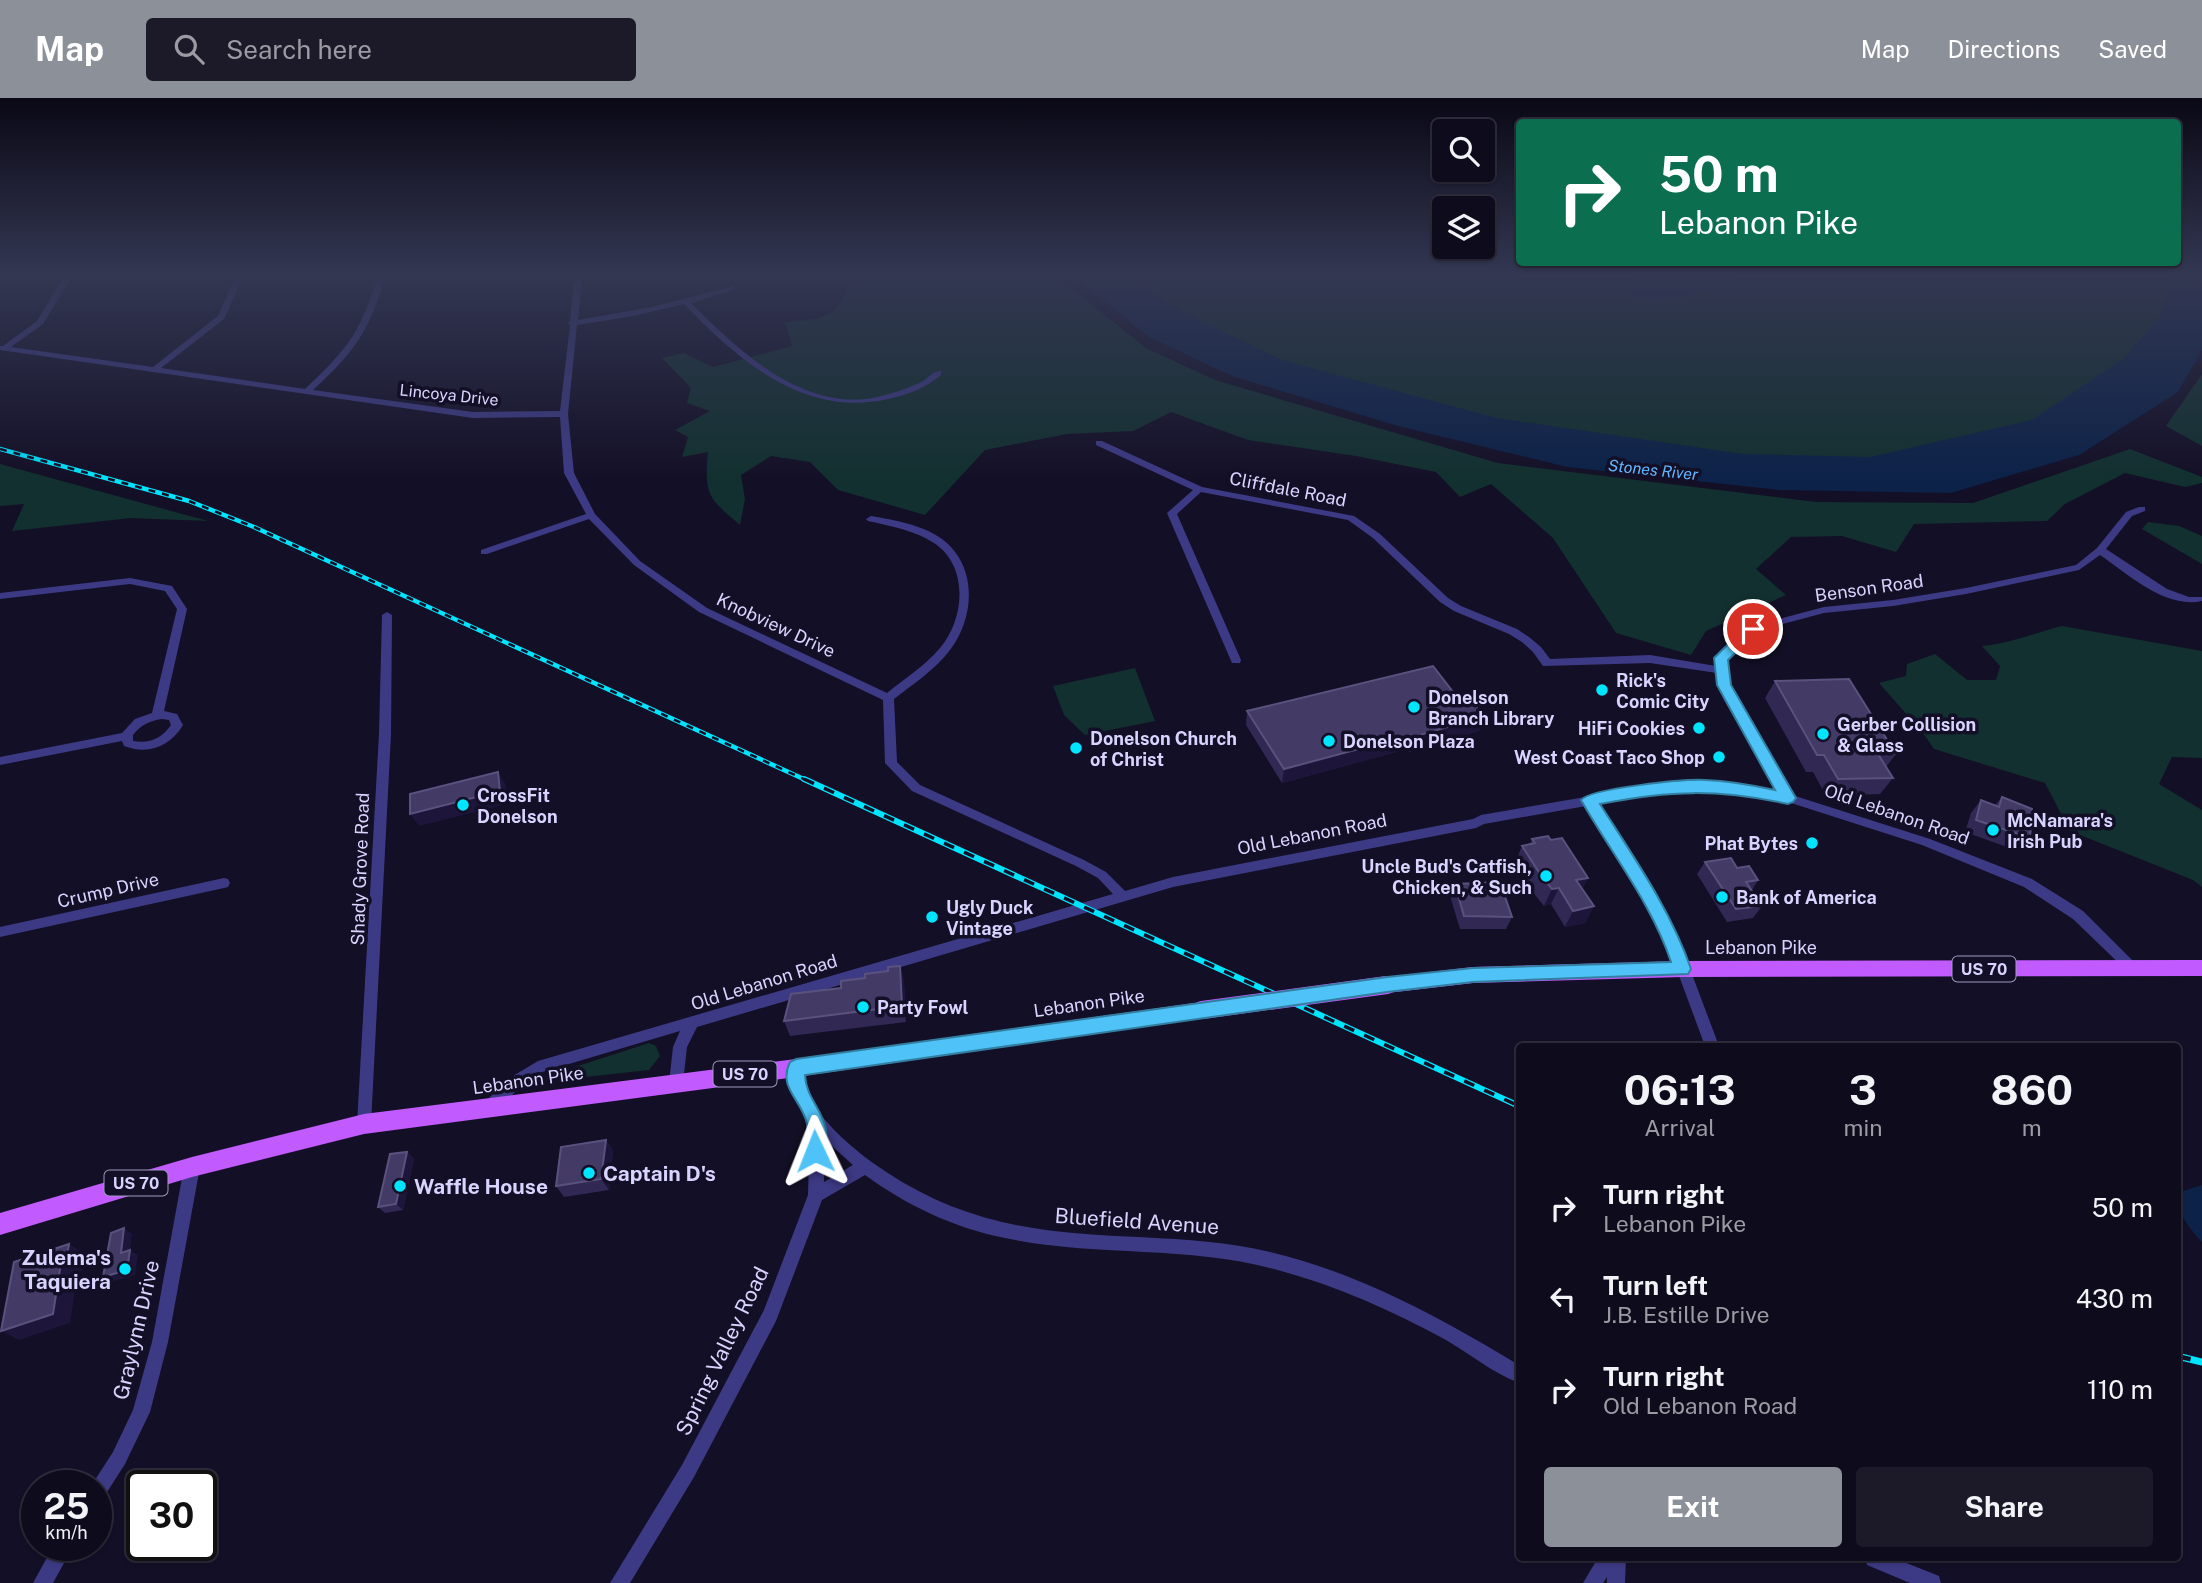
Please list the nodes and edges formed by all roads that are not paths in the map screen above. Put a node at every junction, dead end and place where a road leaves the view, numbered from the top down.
1 (189, 342) edge
2 (356, 342) edge
3 (570, 342) edge
4 (724, 342) edge
5 (3, 348) edge
6 (154, 370) junction
7 (938, 373) dead end
8 (307, 391) junction
9 (564, 414) junction
10 (1099, 443) dead end
11 (1199, 489) junction
12 (2142, 509) dead end
13 (591, 515) junction
14 (871, 519) dead end
15 (2100, 550) junction
16 (484, 552) dead end
17 (0, 596) edge
18 (2198, 599) dead end
19 (387, 615) dead end
20 (1236, 660) dead end
21 (1722, 670) junction
22 (888, 698) junction
23 (157, 716) junction
24 (127, 736) junction
25 (0, 761) edge
26 (1788, 798) junction
27 (1589, 800) junction
28 (224, 883) dead end
29 (1122, 896) junction
30 (0, 932) edge
31 (2202, 968) edge
32 (1682, 969) junction
33 (2134, 969) junction
34 (691, 1024) junction
35 (1711, 1043) edge
36 (796, 1068) junction
37 (676, 1083) junction
38 (489, 1108) junction
39 (817, 1123) junction
40 (364, 1124) junction
41 (192, 1167) junction
42 (864, 1167) junction
43 (816, 1195) junction
44 (0, 1224) edge
45 (1516, 1373) edge
46 (111, 1470) edge
47 (55, 1561) edge
48 (1607, 1561) edge
49 (1617, 1561) edge
50 (1881, 1561) edge
51 (42, 1583) edge
52 (619, 1583) edge
53 (1592, 1583) edge
54 (1616, 1583) edge
55 (1932, 1583) edge

1 - 6 street
2 - 8 street
3 - 9 street, Knobview Drive
4 - 7 street
5 - 6 street, Lincoya Drive
6 - 8 street, Lincoya Drive
8 - 9 street, Lincoya Drive
9 - 13 street, Knobview Drive
10 - 11 street, Cliffdale Road
11 - 20 street
11 - 21 street, Cliffdale Road
12 - 15 street
13 - 16 street
13 - 22 street, Knobview Drive
14 - 22 street
15 - 18 street
15 - 21 street, Benson Road
17 - 23 street
19 - 40 street, Shady Grove Road
21 - 26 street
22 - 29 street
23 - 24 street
23 - 24 street
24 - 25 street
26 - 27 street, Old Lebanon Road
26 - 33 street, Old Lebanon Road
27 - 29 street, Old Lebanon Road
27 - 32 street
28 - 30 street, Crump Drive
29 - 34 street, Old Lebanon Road
31 - 33 main road, Lebanon Pike / US 70
32 - 33 main road, Lebanon Pike / US 70
32 - 35 street
32 - 36 main road, Lebanon Pike / US 70, bridge
34 - 37 street
34 - 38 street, Old Lebanon Road
36 - 37 main road, Lebanon Pike / US 70
36 - 39 street, Bluefield Avenue
37 - 38 main road, Lebanon Pike / US 70
38 - 40 main road, Lebanon Pike / US 70
39 - 42 street, Bluefield Avenue
39 - 43 street, Spring Valley Road
40 - 41 main road, Lebanon Pike / US 70
41 - 44 main road, Lebanon Pike / US 70
41 - 46 street, Graylynn Drive
42 - 43 street
42 - 45 street, Bluefield Avenue
43 - 52 street, Spring Valley Road
47 - 51 street
48 - 53 street
49 - 54 street
50 - 55 street

